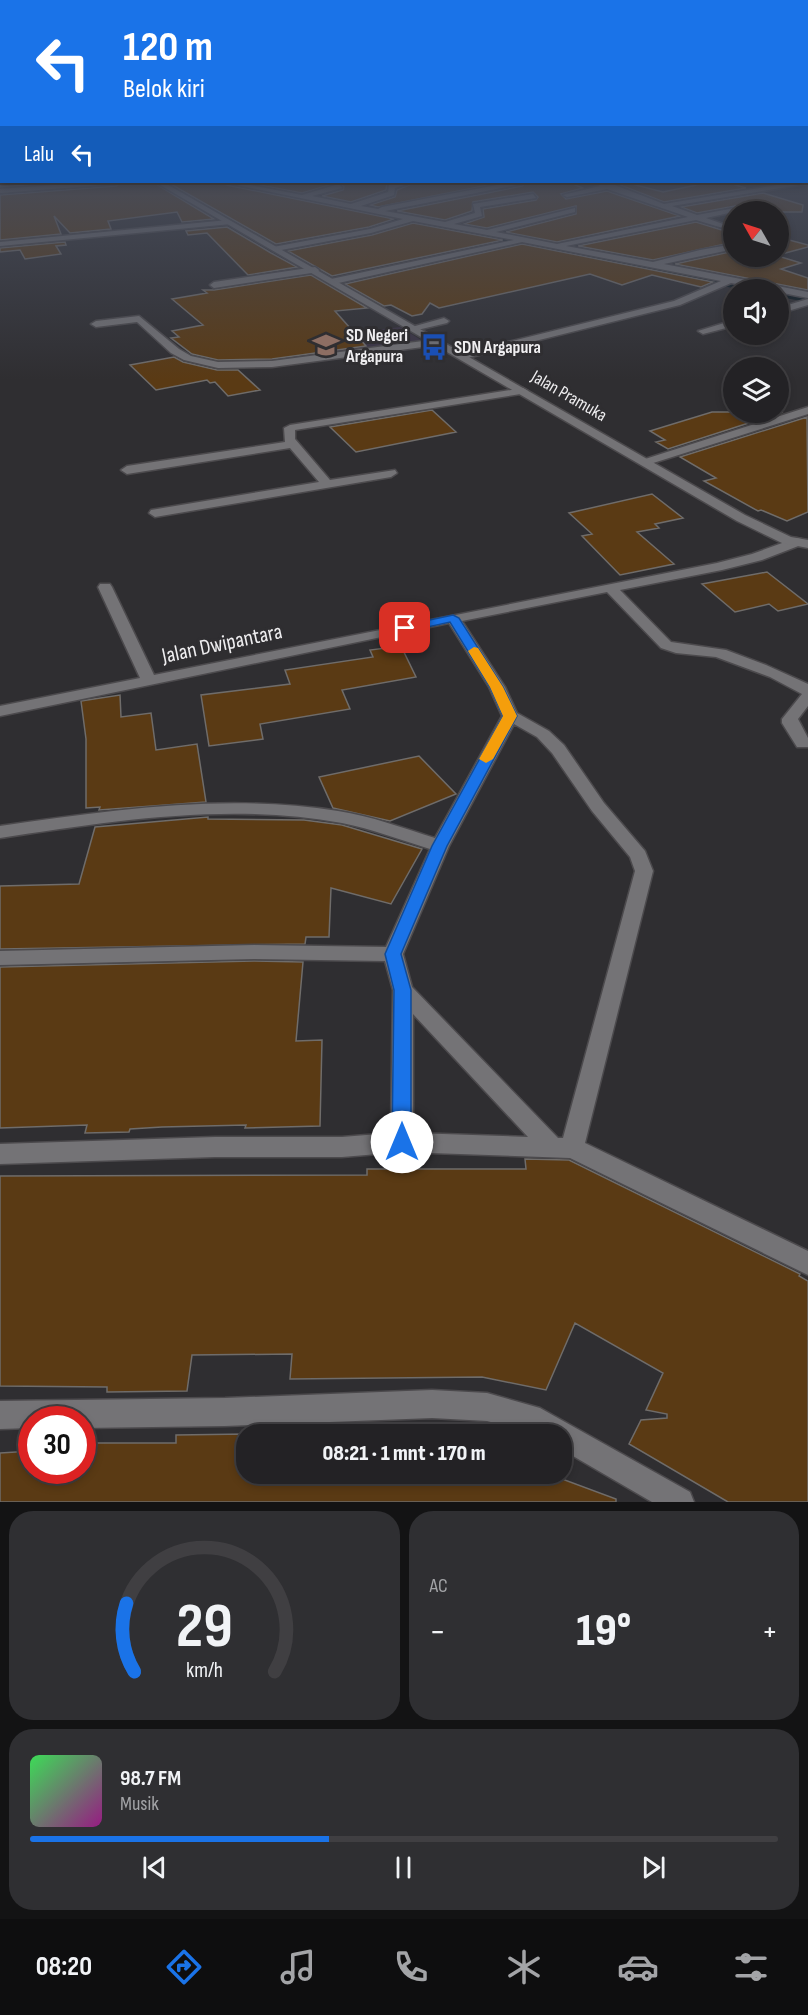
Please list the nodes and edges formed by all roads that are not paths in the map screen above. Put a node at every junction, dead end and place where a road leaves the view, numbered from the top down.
1 (40, 240) edge
2 (260, 240) edge
3 (323, 240) edge
4 (523, 240) joint
5 (584, 240) edge
6 (0, 244) edge
7 (555, 246) junction
8 (723, 248) edge
9 (276, 249) junction
10 (652, 265) junction
11 (315, 270) junction
12 (725, 279) edge
13 (334, 281) junction
14 (723, 283) edge
15 (214, 285) dead end
16 (808, 285) edge
17 (789, 292) joint
18 (808, 295) edge
19 (808, 302) edge
20 (789, 308) edge
21 (444, 321) dead end
22 (96, 324) dead end
23 (723, 326) edge
24 (413, 328) junction
25 (703, 331) dead end
26 (438, 342) junction
27 (463, 356) junction
28 (523, 391) junction
29 (808, 410) edge
30 (293, 444) junction
31 (646, 462) junction
32 (127, 470) dead end
33 (391, 473) dead end
34 (327, 484) junction
35 (155, 513) dead end
36 (802, 543) edge
37 (105, 586) dead end
38 (611, 589) junction
39 (453, 618) junction
40 (150, 682) junction
41 (808, 691) edge
42 (808, 696) edge
43 (0, 711) edge
44 (510, 716) junction
45 (803, 742) dead end
46 (0, 832) edge
47 (440, 846) junction
48 (393, 954) junction
49 (0, 957) edge
50 (403, 990) junction
51 (402, 1142) junction
52 (562, 1148) junction
53 (0, 1154) edge
54 (808, 1263) edge
55 (0, 1415) edge
56 (680, 1502) edge

1 - 6 street
2 - 9 street, Jalan Pramuka
3 - 9 street
4 - 7 street
4 - 13 street
5 - 7 street
7 - 10 street
8 - 10 street
9 - 11 street, Jalan Pramuka
10 - 12 street
11 - 13 street, Jalan Pramuka
11 - 15 street
13 - 24 street, Jalan Pramuka
14 - 27 street
16 - 17 street
17 - 18 street
19 - 20 street
21 - 24 street
22 - 26 street
23 - 25 street
24 - 26 street, Jalan Pramuka
26 - 27 street, Jalan Pramuka
27 - 28 street, Jalan Pramuka
28 - 30 street
28 - 31 street, Jalan Pramuka
29 - 31 street
30 - 32 street
30 - 34 street
31 - 36 street, Jalan Pramuka
33 - 34 street
34 - 35 street
36 - 38 street, Jalan Dwipantara
37 - 40 street
38 - 39 street, Jalan Dwipantara
38 - 41 street
39 - 40 street, Jalan Dwipantara
39 - 44 street
40 - 43 street, Jalan Dwipantara
42 - 45 street
44 - 47 street
44 - 52 street
46 - 47 street
47 - 48 street
48 - 49 street
48 - 50 street
50 - 51 street
50 - 52 street
51 - 52 street
51 - 53 street
52 - 54 street
55 - 56 street

